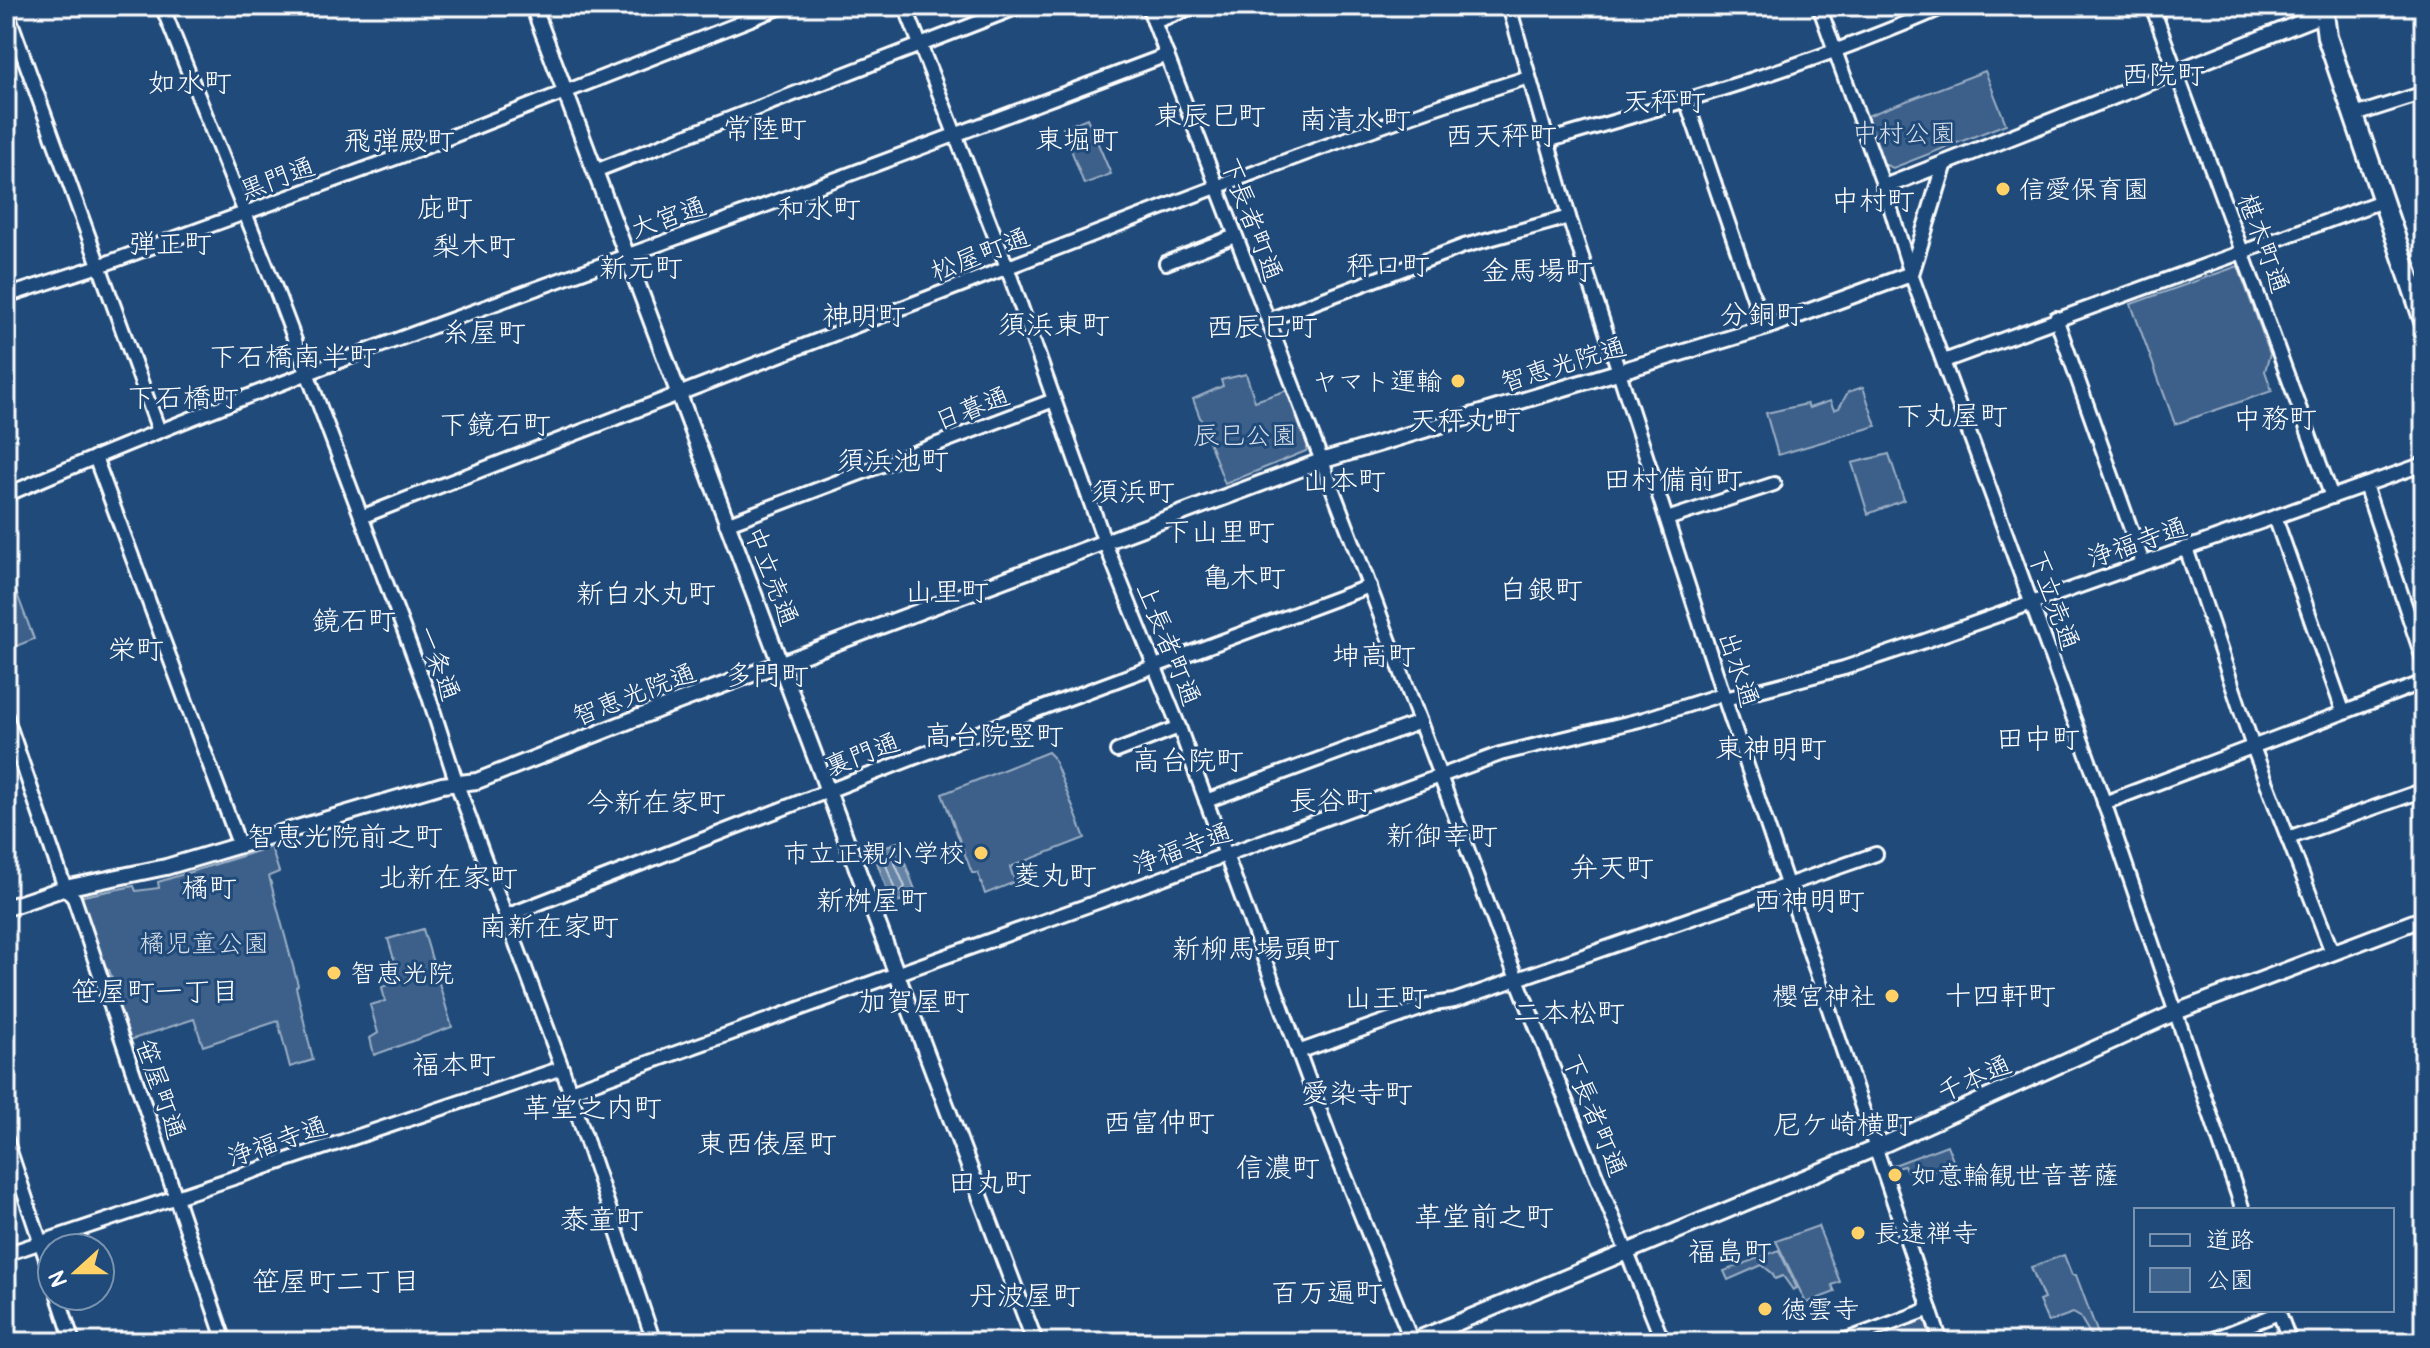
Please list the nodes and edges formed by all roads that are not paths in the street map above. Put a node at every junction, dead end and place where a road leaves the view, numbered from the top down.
1 (162, 6) edge
2 (533, 6) edge
3 (784, 6) edge
4 (905, 6) edge
5 (1021, 6) edge
6 (1148, 6) edge
7 (1197, 6) edge
8 (1509, 6) edge
9 (1819, 6) edge
10 (1946, 6) edge
11 (2152, 6) edge
12 (6, 8) edge
13 (2323, 10) edge
14 (1154, 22) junction
15 (921, 43) junction
16 (1835, 51) junction
17 (1167, 55) junction
18 (2176, 71) junction
19 (1529, 77) junction
20 (565, 93) junction
21 (2424, 93) edge
22 (1686, 100) junction
23 (2352, 116) junction
24 (955, 135) junction
25 (1547, 141) junction
26 (1945, 163) junction
27 (595, 171) junction
28 (1217, 186) junction
29 (1884, 187) junction
30 (2382, 201) junction
31 (245, 213) junction
32 (1569, 217) junction
33 (1235, 236) junction
34 (2244, 250) junction
35 (626, 255) junction
36 (1166, 263) dead end
37 (99, 266) junction
38 (1007, 267) junction
39 (1911, 274) junction
40 (2418, 285) edge
41 (6, 296) edge
42 (2056, 318) junction
43 (1268, 320) junction
44 (2424, 321) edge
45 (1764, 328) junction
46 (1944, 361) junction
47 (1619, 372) junction
48 (307, 375) junction
49 (677, 392) junction
50 (1054, 400) junction
51 (159, 431) junction
52 (95, 457) junction
53 (1321, 461) junction
54 (2424, 464) edge
55 (1774, 484) dead end
56 (2365, 485) junction
57 (6, 495) edge
58 (2332, 497) junction
59 (361, 517) junction
60 (2275, 517) junction
61 (1667, 519) junction
62 (726, 524) junction
63 (1105, 543) junction
64 (2186, 548) junction
65 (2143, 563) junction
66 (1370, 586) junction
67 (2032, 604) junction
68 (2424, 662) edge
69 (780, 664) junction
70 (1155, 667) junction
71 (2424, 682) edge
72 (1724, 696) junction
73 (2343, 711) junction
74 (6, 716) edge
75 (1420, 722) junction
76 (1179, 727) junction
77 (2253, 747) junction
78 (1117, 751) dead end
79 (1441, 776) junction
80 (457, 784) junction
81 (829, 790) junction
82 (2424, 790) edge
83 (1206, 801) junction
84 (2104, 803) junction
85 (2288, 838) junction
86 (239, 844) junction
87 (1876, 854) dead end
88 (1226, 855) junction
89 (1788, 884) junction
90 (65, 888) junction
91 (6, 908) edge
92 (506, 916) junction
93 (2424, 918) edge
94 (2332, 952) junction
95 (896, 975) junction
96 (1517, 977) junction
97 (2176, 1012) junction
98 (1298, 1052) junction
99 (562, 1068) junction
100 (570, 1091) junction
101 (6, 1139) edge
102 (1876, 1148) junction
103 (175, 1199) junction
104 (2242, 1208) edge
105 (38, 1232) edge
106 (72, 1232) edge
107 (36, 1244) edge
108 (1626, 1253) junction
109 (6, 1254) edge
110 (1930, 1309) junction
111 (63, 1312) edge
112 (2278, 1312) edge
113 (73, 1342) edge
114 (225, 1342) edge
115 (654, 1342) edge
116 (1035, 1342) edge
117 (1412, 1342) edge
118 (1663, 1342) edge
119 (1841, 1342) edge
120 (1941, 1342) edge
121 (2206, 1342) edge
122 (2290, 1342) edge

1 - 31 street, 一条通
2 - 20 street, 中立売通
3 - 20 street, 黒門通
4 - 15 street, 上長者町通
5 - 15 street
6 - 14 street, 下長者町通
7 - 14 street
8 - 19 street, 出水通
9 - 16 street, 下立売通
10 - 16 street
11 - 18 street, 椹木町通
12 - 37 street
13 - 18 street
13 - 23 main road
14 - 17 street, 下長者町通
15 - 24 street, 上長者町通
15 - 27 street
16 - 22 street
16 - 29 street, 下立売通
17 - 24 street, 大宮通
17 - 28 street, 下長者町通
18 - 26 street
18 - 34 street, 椹木町通
19 - 25 street, 出水通
19 - 28 street, 松屋町通
20 - 27 street, 中立売通
20 - 31 street, 黒門通
21 - 23 street
22 - 25 street
22 - 45 street
23 - 30 main road
24 - 35 street, 大宮通
24 - 38 street, 上長者町通
25 - 32 street, 出水通
26 - 29 street
26 - 39 street
27 - 35 street, 中立売通
28 - 33 street, 下長者町通
28 - 38 street, 松屋町通
29 - 39 street, 下立売通
30 - 34 street
30 - 40 main road
31 - 37 street, 黒門通
31 - 48 street, 一条通
32 - 43 street
32 - 47 street, 出水通
33 - 36 street
33 - 43 street, 下長者町通
34 - 42 street
34 - 58 street, 椹木町通
35 - 48 street, 大宮通
35 - 49 street, 中立売通
37 - 41 street, 黒門通
37 - 51 street
38 - 49 street, 松屋町通
38 - 50 street, 上長者町通
39 - 45 street, 智恵光院通
39 - 46 street, 下立売通
40 - 44 main road
42 - 46 street
42 - 65 street
43 - 53 street, 下長者町通
45 - 47 street, 智恵光院通
46 - 67 street, 下立売通
47 - 53 street, 智恵光院通
47 - 61 street, 出水通
48 - 51 street, 大宮通
48 - 59 street, 一条通
49 - 59 street, 松屋町通
49 - 62 street, 中立売通
50 - 62 street, 日暮通
50 - 63 street, 上長者町通
51 - 52 street, 大宮通
52 - 57 street, 大宮通
52 - 86 street
53 - 63 street, 智恵光院通
53 - 66 street, 下長者町通
54 - 56 street, 浄福寺通
55 - 61 street
56 - 58 street, 浄福寺通
56 - 68 street
58 - 60 street, 浄福寺通
59 - 80 street, 一条通
60 - 64 street, 浄福寺通
60 - 73 street
61 - 72 street, 出水通
62 - 69 street, 中立売通
63 - 69 street, 智恵光院通
63 - 70 street, 上長者町通
64 - 65 street, 浄福寺通
64 - 77 street
65 - 67 street, 浄福寺通
66 - 70 street, 裏門通
66 - 75 street, 下長者町通
67 - 72 street, 浄福寺通
67 - 84 street, 下立売通
69 - 80 street, 智恵光院通
69 - 81 street, 中立売通
70 - 76 street, 上長者町通
70 - 81 street, 裏門通
71 - 73 street
72 - 79 street, 浄福寺通
72 - 89 street, 出水通
73 - 77 street
74 - 90 street, 笹屋町通
75 - 79 street, 下長者町通
75 - 83 street
76 - 78 street
76 - 83 street, 上長者町通
77 - 84 street
77 - 85 street
79 - 88 street, 浄福寺通
79 - 96 street, 下長者町通
80 - 86 street, 智恵光院通
80 - 92 street, 一条通
81 - 92 street, 裏門通
81 - 95 street, 中立売通
82 - 85 street
83 - 88 street, 上長者町通
84 - 97 street, 下立売通
85 - 94 street
86 - 90 street, 智恵光院通
87 - 89 street
88 - 95 street, 浄福寺通
88 - 98 street, 上長者町通
89 - 96 street
89 - 102 street, 出水通
90 - 91 street, 智恵光院通
90 - 103 street, 笹屋町通
92 - 99 street, 一条通
93 - 94 street, 千本通
94 - 97 street, 千本通
95 - 100 street, 浄福寺通
95 - 116 street, 中立売通
96 - 98 street
96 - 108 street, 下長者町通
97 - 102 street, 千本通
97 - 104 street, 下立売通
98 - 117 street, 上長者町通
99 - 100 street, 一条通
99 - 103 street, 浄福寺通
100 - 115 street, 一条通
101 - 105 street
102 - 108 street, 千本通
102 - 110 street, 出水通
103 - 106 street, 浄福寺通
103 - 114 street, 笹屋町通
107 - 109 street, 浄福寺通
108 - 117 street, 千本通
108 - 118 street, 下長者町通
110 - 119 street
110 - 120 street, 出水通
111 - 113 street
112 - 121 street
112 - 122 street

